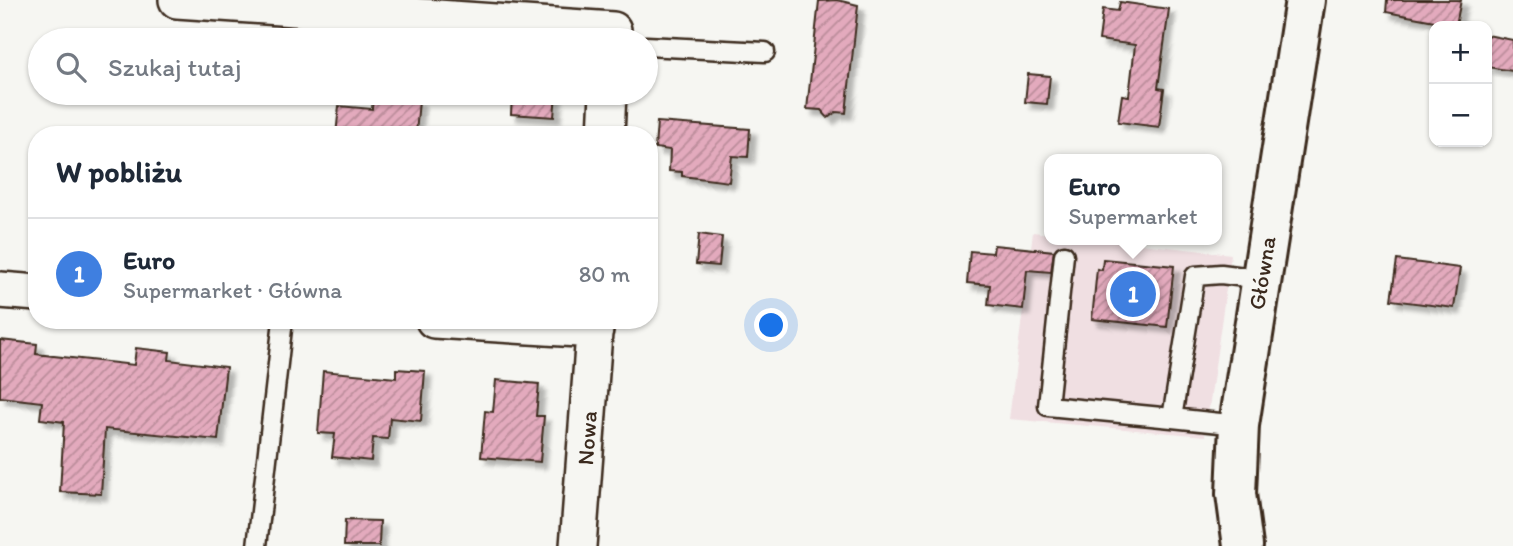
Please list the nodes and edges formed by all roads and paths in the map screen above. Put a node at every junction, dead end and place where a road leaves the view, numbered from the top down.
1 (177, 0) edge
2 (1305, 0) edge
3 (614, 24) edge
4 (658, 47) edge
5 (765, 51) dead end
6 (607, 105) edge
7 (606, 126) edge
8 (1064, 255) dead end
9 (1261, 279) junction
10 (0, 290) edge
11 (28, 292) edge
12 (281, 329) edge
13 (595, 329) edge
14 (1171, 418) junction
15 (1239, 425) junction
16 (257, 546) edge
17 (578, 546) edge
18 (1243, 546) edge

1 - 3 street
2 - 9 street, Główna
4 - 5 lane
6 - 7 street
8 - 14 lane
9 - 14 lane
9 - 15 street, Główna
10 - 11 street
12 - 16 lane
13 - 17 street, Nowa
14 - 15 lane
15 - 18 street, Główna

